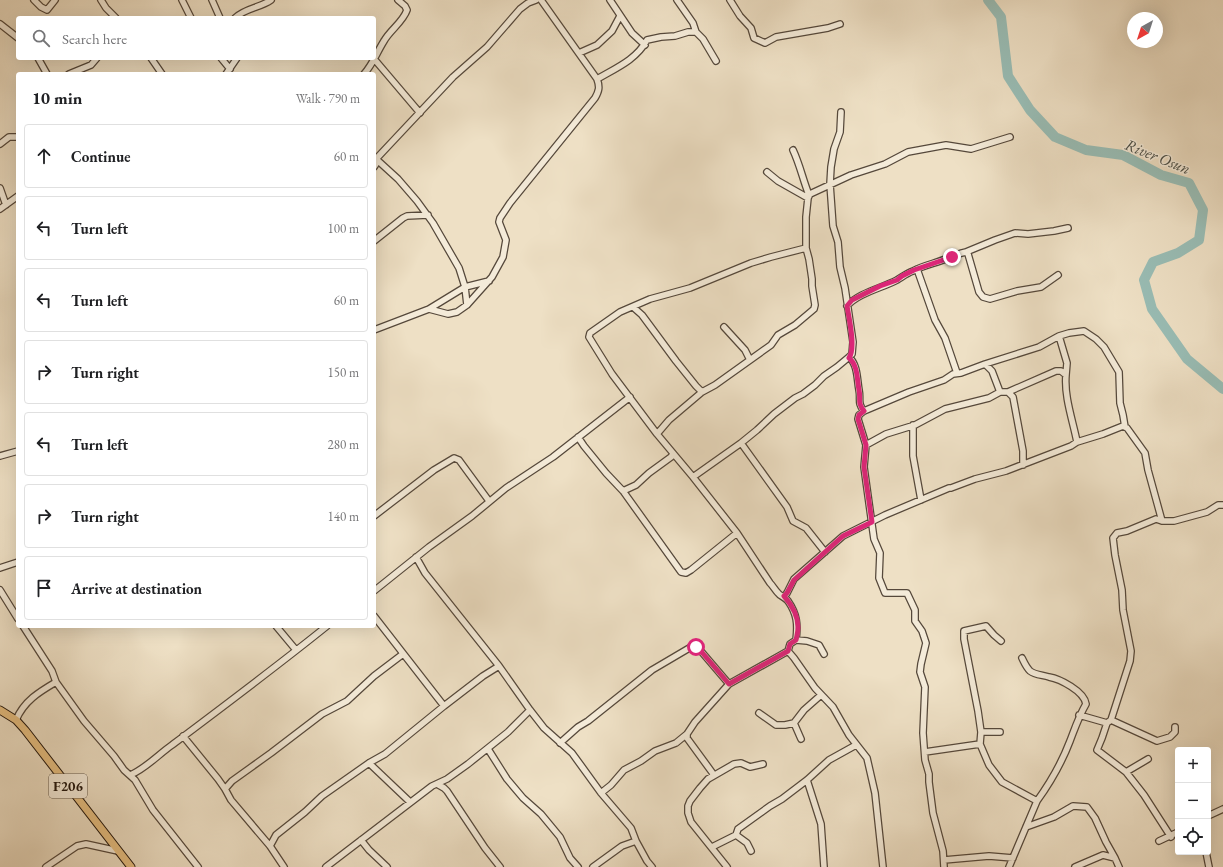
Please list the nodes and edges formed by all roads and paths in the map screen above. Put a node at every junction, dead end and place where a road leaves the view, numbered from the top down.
1 (34, 0) edge
2 (55, 0) edge
3 (100, 0) edge
4 (182, 0) edge
5 (212, 0) edge
6 (271, 0) edge
7 (398, 0) edge
8 (536, 0) edge
9 (541, 0) edge
10 (610, 0) edge
11 (677, 0) edge
12 (730, 0) edge
13 (114, 16) edge
14 (190, 16) edge
15 (219, 16) edge
16 (237, 16) edge
17 (620, 16) junction
18 (0, 24) edge
19 (840, 24) dead end
20 (696, 32) junction
21 (16, 36) edge
22 (644, 44) junction
23 (578, 53) junction
24 (376, 58) edge
25 (39, 60) edge
26 (95, 60) edge
27 (152, 60) edge
28 (222, 60) edge
29 (236, 60) edge
30 (375, 60) joint
31 (716, 61) dead end
32 (46, 72) edge
33 (75, 72) edge
34 (161, 72) edge
35 (228, 72) edge
36 (366, 72) edge
37 (597, 79) junction
38 (841, 112) dead end
39 (420, 113) junction
40 (16, 136) edge
41 (1010, 137) dead end
42 (0, 144) edge
43 (793, 150) dead end
44 (376, 157) edge
45 (376, 159) edge
46 (767, 172) dead end
47 (830, 184) junction
48 (0, 188) edge
49 (808, 197) junction
50 (16, 198) edge
51 (6, 205) junction
52 (0, 209) edge
53 (428, 215) junction
54 (1068, 228) dead end
55 (376, 239) edge
56 (806, 248) junction
57 (966, 252) junction
58 (917, 269) junction
59 (1058, 275) dead end
60 (489, 280) junction
61 (465, 287) junction
62 (467, 306) junction
63 (847, 306) junction
64 (634, 307) junction
65 (429, 309) junction
66 (724, 327) dead end
67 (376, 329) edge
68 (1058, 336) junction
69 (849, 358) junction
70 (750, 360) junction
71 (985, 364) junction
72 (957, 373) junction
73 (1066, 374) junction
74 (702, 392) junction
75 (1000, 392) junction
76 (1008, 392) junction
77 (630, 397) junction
78 (864, 411) junction
79 (913, 425) junction
80 (1125, 427) junction
81 (657, 434) junction
82 (578, 437) junction
83 (1077, 442) junction
84 (741, 443) junction
85 (866, 445) junction
86 (16, 451) edge
87 (673, 454) junction
88 (0, 456) edge
89 (1023, 465) junction
90 (693, 477) junction
91 (623, 491) junction
92 (921, 500) junction
93 (489, 501) junction
94 (1223, 505) edge
95 (376, 514) edge
96 (1162, 521) junction
97 (872, 522) junction
98 (737, 534) junction
99 (825, 552) junction
100 (416, 557) junction
101 (16, 563) edge
102 (0, 568) edge
103 (376, 589) edge
104 (0, 590) edge
105 (784, 596) junction
106 (16, 616) edge
107 (376, 619) edge
108 (25, 628) edge
109 (278, 628) edge
110 (324, 628) edge
111 (796, 640) junction
112 (1001, 641) dead end
113 (296, 650) junction
114 (788, 651) junction
115 (403, 654) junction
116 (824, 654) dead end
117 (1022, 658) dead end
118 (499, 666) junction
119 (56, 682) junction
120 (729, 684) junction
121 (821, 695) junction
122 (444, 706) junction
123 (0, 710) edge
124 (530, 710) junction
125 (759, 713) dead end
126 (1079, 715) junction
127 (16, 720) junction
128 (1109, 722) junction
129 (794, 723) junction
130 (1175, 727) dead end
131 (981, 732) junction
132 (1000, 732) dead end
133 (687, 734) junction
134 (183, 736) junction
135 (801, 739) dead end
136 (560, 743) junction
137 (980, 744) junction
138 (856, 745) junction
139 (488, 749) junction
140 (925, 752) junction
141 (1148, 759) dead end
142 (369, 763) junction
143 (763, 764) dead end
144 (1126, 772) junction
145 (136, 773) junction
146 (130, 775) junction
147 (714, 775) junction
148 (135, 780) junction
149 (807, 780) junction
150 (438, 784) junction
151 (226, 789) junction
152 (602, 792) junction
153 (1037, 801) junction
154 (410, 802) junction
155 (1223, 809) edge
156 (1211, 815) edge
157 (1026, 827) junction
158 (1175, 834) edge
159 (736, 835) junction
160 (1170, 837) junction
161 (361, 840) junction
162 (110, 841) junction
163 (636, 841) junction
164 (1159, 841) dead end
165 (270, 846) junction
166 (712, 847) junction
167 (103, 848) junction
168 (118, 850) junction
169 (751, 850) dead end
170 (1207, 855) edge
171 (1013, 858) junction
172 (1115, 858) junction
173 (944, 860) junction
174 (46, 867) edge
175 (131, 867) edge
176 (198, 867) edge
177 (284, 867) edge
178 (326, 867) edge
179 (387, 867) edge
180 (500, 867) edge
181 (578, 867) edge
182 (593, 867) edge
183 (652, 867) edge
184 (727, 867) edge
185 (824, 867) edge
186 (883, 867) edge
187 (944, 867) edge
188 (1009, 867) edge
189 (1075, 867) edge
190 (1119, 867) edge
191 (1209, 867) edge

1 - 2 street
3 - 13 street
4 - 14 street
5 - 15 street
6 - 16 street
7 - 24 street
8 - 39 street
9 - 23 street
10 - 17 street
11 - 20 street
12 - 19 street
17 - 22 street
17 - 23 street
18 - 21 street
20 - 22 street
20 - 31 street
22 - 37 street
23 - 37 street
25 - 32 street
26 - 33 street
27 - 34 street
28 - 35 street
29 - 35 street
30 - 36 street
30 - 39 street
37 - 60 street
38 - 47 street
39 - 44 street
40 - 42 street
41 - 47 street
43 - 49 street
45 - 53 street
46 - 49 street
47 - 49 street
47 - 63 street
48 - 51 street
49 - 56 street
50 - 51 street
51 - 52 street
53 - 55 street
53 - 61 street
54 - 57 street
56 - 64 street
56 - 70 street
57 - 58 street
57 - 59 street
58 - 63 street
58 - 72 street
60 - 61 street
60 - 62 street
61 - 62 street
61 - 65 street
62 - 65 street
63 - 69 street
64 - 74 street
64 - 77 street
65 - 67 street
66 - 70 street
68 - 71 street
68 - 73 street
68 - 80 street
69 - 78 street
69 - 84 street
70 - 74 street
71 - 72 street
71 - 75 street
72 - 78 street
73 - 76 street
73 - 83 street
74 - 81 street
75 - 76 street
75 - 79 street
76 - 89 street
77 - 81 street
77 - 82 street
78 - 85 street
79 - 85 street
79 - 92 street
80 - 83 street
80 - 96 street
81 - 87 street
82 - 91 street
82 - 93 street
83 - 89 street
84 - 90 street
84 - 99 street
85 - 97 street
86 - 88 street
87 - 90 street
87 - 91 street
89 - 92 street
90 - 98 street
91 - 98 street
92 - 97 street
93 - 95 street
93 - 100 street
94 - 96 street
96 - 128 street
97 - 99 street
97 - 140 street
98 - 105 street
99 - 105 street
100 - 103 street
100 - 118 street
101 - 102 street
104 - 106 street
105 - 111 street
107 - 115 street
108 - 119 street
109 - 113 street
110 - 113 street
111 - 114 street
111 - 116 street
112 - 131 street
113 - 134 street
114 - 120 street
114 - 121 street
115 - 122 street
115 - 151 street
117 - 126 street
118 - 122 street
118 - 124 street
119 - 127 street
119 - 146 street
120 - 133 street
120 - 136 street
121 - 129 street
121 - 138 street
122 - 142 street
123 - 127 main road, F206
124 - 136 street
124 - 139 street
125 - 129 street
126 - 128 street
126 - 153 street
127 - 162 main road, F206
128 - 130 street
128 - 144 street
129 - 135 street
131 - 132 street
131 - 137 street
133 - 147 street
133 - 152 street
134 - 145 street
134 - 151 street
136 - 152 street
137 - 140 street
137 - 153 street
138 - 149 street
138 - 186 street
139 - 150 street
139 - 181 street
140 - 173 street
141 - 144 street
142 - 154 street
142 - 165 street
143 - 147 street
144 - 160 street
145 - 146 street
145 - 148 street
146 - 148 street
147 - 166 street
148 - 176 street
149 - 159 street
149 - 185 street
150 - 154 street
150 - 180 street
151 - 165 street
152 - 163 street
153 - 157 street
154 - 161 street
155 - 156 street
157 - 171 street
157 - 172 street
158 - 160 street
159 - 166 street
159 - 169 street
160 - 164 street
161 - 178 street
161 - 179 street
162 - 167 street
162 - 168 main road, F206
163 - 182 street
163 - 183 street
165 - 177 street
166 - 184 street
167 - 168 street
167 - 174 street
168 - 175 main road, F206
170 - 191 street
171 - 173 street
171 - 188 street
172 - 189 street
172 - 190 street
173 - 187 street

